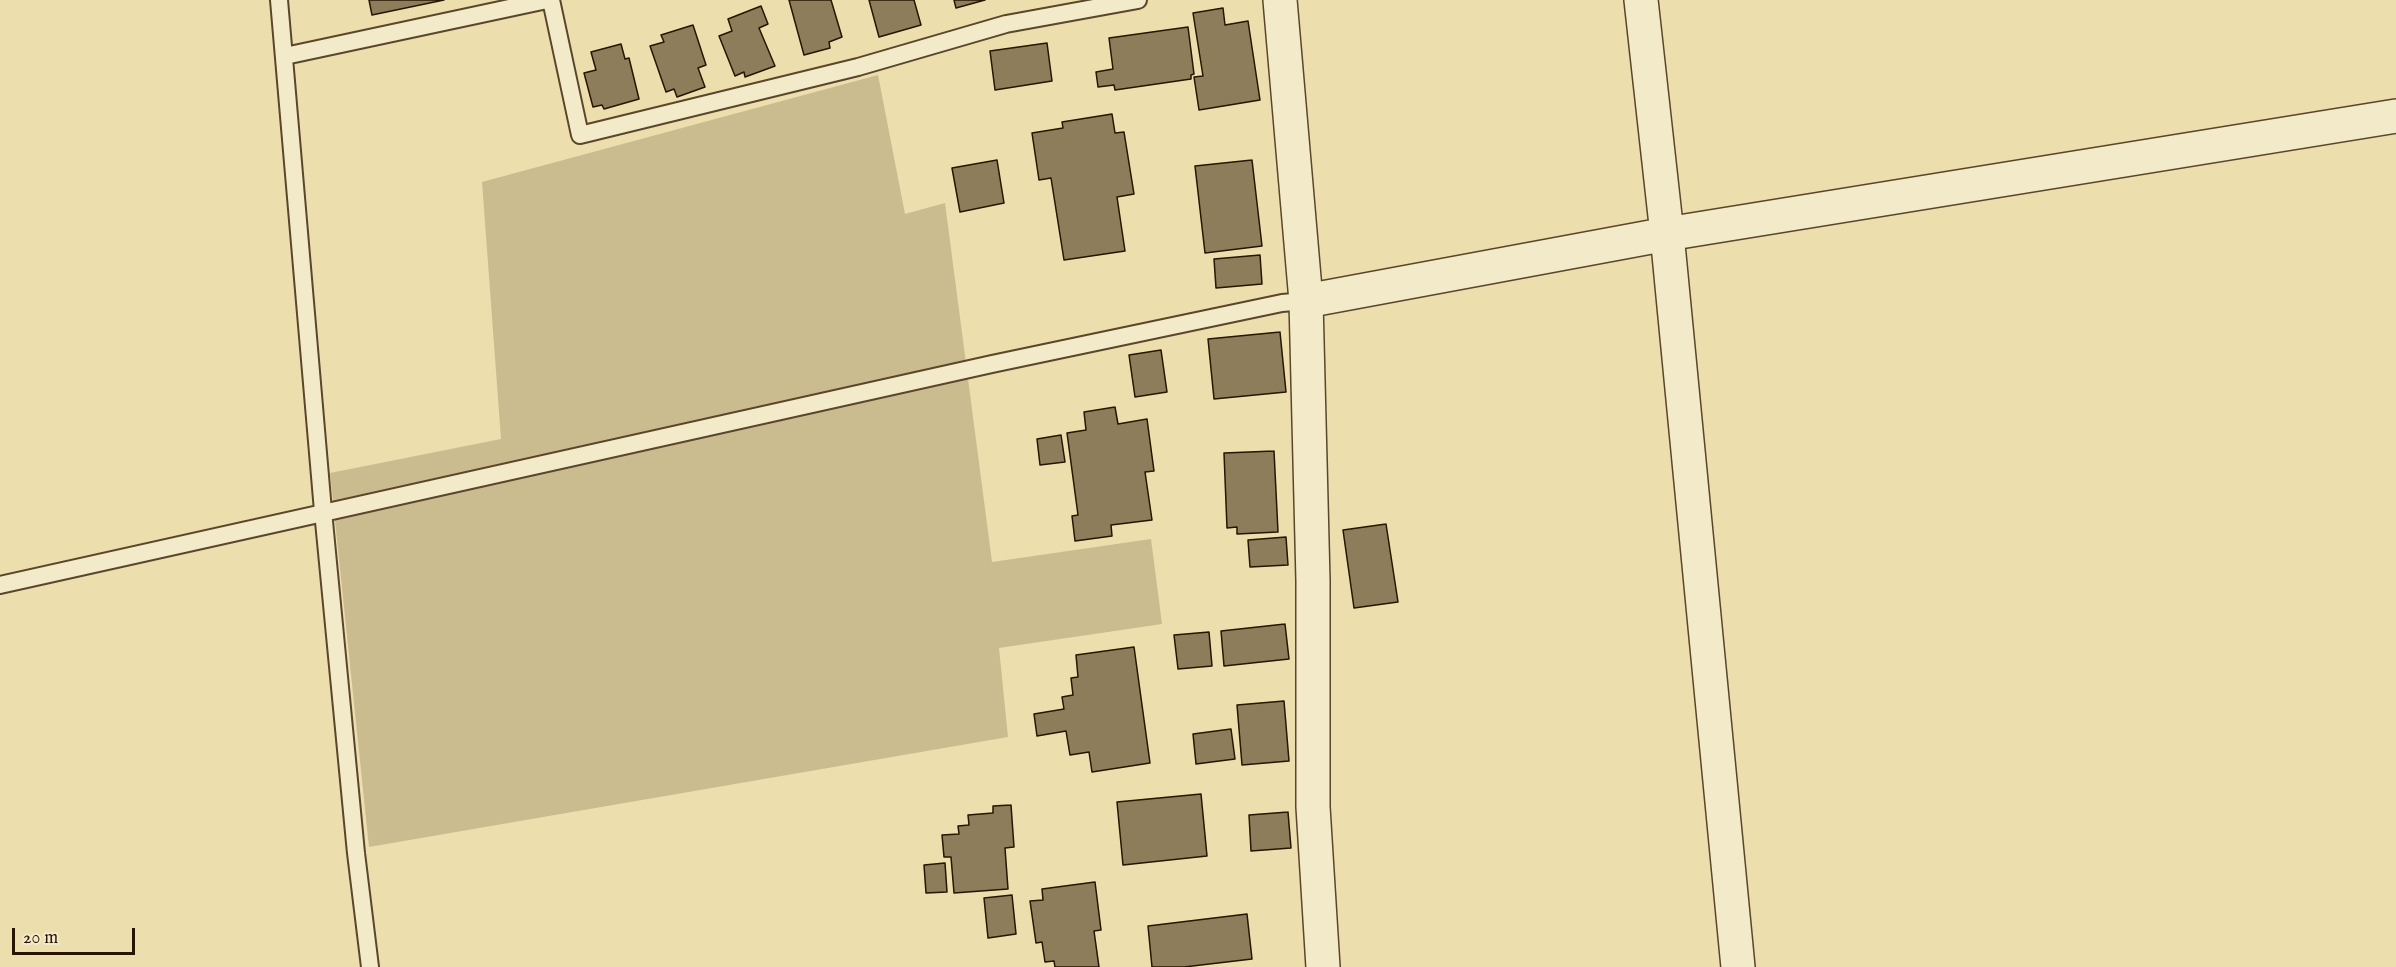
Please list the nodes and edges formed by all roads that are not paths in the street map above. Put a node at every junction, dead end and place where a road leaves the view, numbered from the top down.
1 (279, 0) edge
2 (549, 0) edge
3 (1138, 0) edge
4 (1280, 0) edge
5 (1641, 0) edge
6 (285, 56) junction
7 (2396, 116) edge
8 (1667, 234) junction
9 (1305, 301) junction
10 (323, 511) junction
11 (0, 585) edge
12 (370, 967) edge
13 (1323, 967) edge
14 (1738, 967) edge

1 - 6 lane
2 - 3 lane
2 - 6 lane
4 - 9 street
5 - 8 street
6 - 10 lane
7 - 8 street
8 - 9 street
8 - 14 street
9 - 10 lane
9 - 13 street
10 - 11 lane
10 - 12 lane

